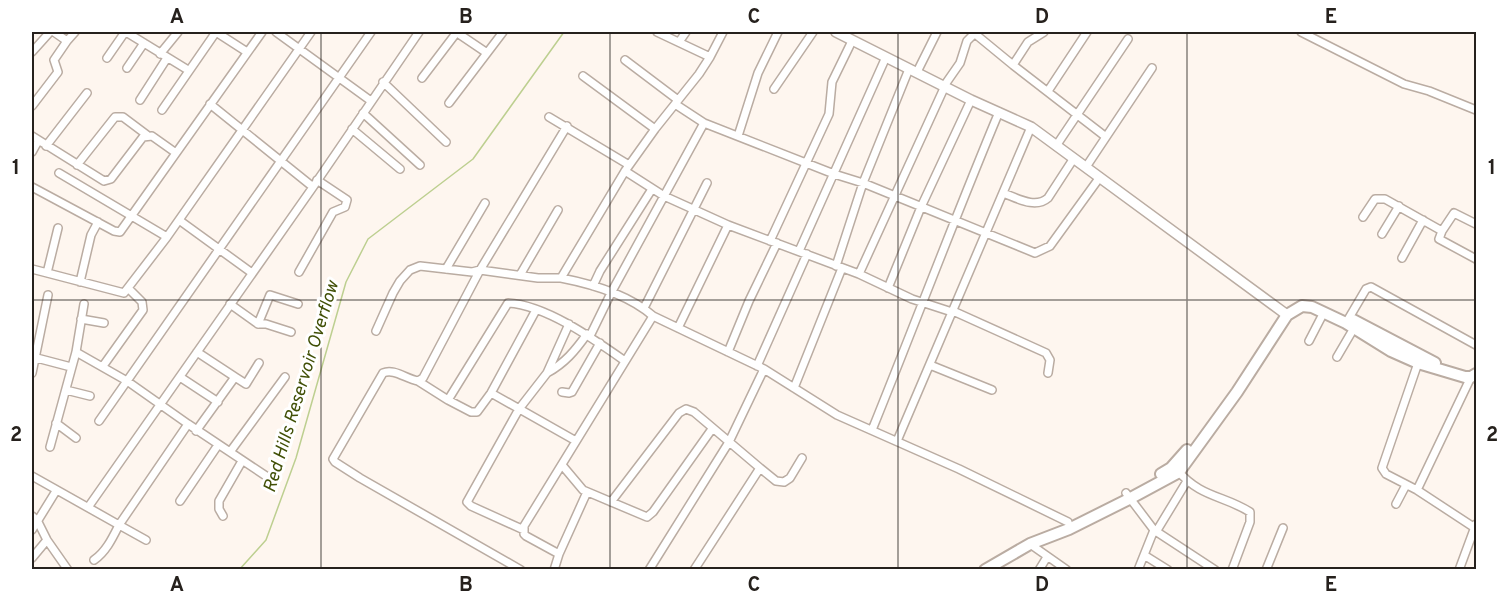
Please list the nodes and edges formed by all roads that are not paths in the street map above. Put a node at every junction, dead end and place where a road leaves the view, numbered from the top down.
1 (52, 32) edge
2 (75, 32) edge
3 (125, 32) edge
4 (178, 32) edge
5 (262, 32) edge
6 (276, 32) edge
7 (311, 32) edge
8 (370, 32) edge
9 (419, 32) edge
10 (457, 32) edge
11 (503, 32) edge
12 (657, 32) edge
13 (686, 32) edge
14 (723, 32) edge
15 (778, 32) edge
16 (813, 32) edge
17 (836, 32) edge
18 (937, 32) edge
19 (975, 32) edge
20 (1044, 32) edge
21 (1088, 32) edge
22 (1301, 32) edge
23 (1128, 39) dead end
24 (67, 41) junction
25 (852, 41) junction
26 (679, 42) junction
27 (144, 43) junction
28 (299, 48) junction
29 (32, 52) edge
30 (247, 52) junction
31 (488, 53) junction
32 (164, 56) junction
33 (710, 57) junction
34 (886, 57) junction
35 (107, 58) dead end
36 (625, 60) dead end
37 (1013, 65) junction
38 (127, 68) dead end
39 (1152, 68) dead end
40 (188, 70) junction
41 (913, 71) junction
42 (583, 76) dead end
43 (338, 77) junction
44 (422, 78) dead end
45 (383, 82) junction
46 (944, 86) junction
47 (774, 89) dead end
48 (1047, 92) junction
49 (87, 93) dead end
50 (140, 100) dead end
51 (971, 100) junction
52 (371, 101) junction
53 (676, 102) junction
54 (210, 104) junction
55 (449, 104) dead end
56 (32, 106) edge
57 (162, 110) dead end
58 (1476, 110) edge
59 (363, 112) junction
60 (999, 112) junction
61 (1076, 114) junction
62 (549, 117) dead end
63 (704, 123) junction
64 (567, 126) junction
65 (1031, 127) junction
66 (352, 129) junction
67 (655, 129) junction
68 (242, 130) junction
69 (147, 135) junction
70 (738, 136) junction
71 (1106, 137) junction
72 (35, 138) edge
73 (446, 142) dead end
74 (46, 146) junction
75 (1056, 146) junction
76 (32, 152) edge
77 (176, 153) junction
78 (1074, 158) junction
79 (69, 160) junction
80 (280, 160) junction
81 (807, 163) junction
82 (77, 165) junction
83 (420, 165) dead end
84 (627, 168) junction
85 (1086, 168) junction
86 (400, 169) dead end
87 (834, 174) junction
88 (1100, 177) junction
89 (707, 183) dead end
90 (863, 183) junction
91 (315, 184) junction
92 (32, 187) edge
93 (652, 189) junction
94 (1003, 193) junction
95 (894, 195) junction
96 (664, 196) junction
97 (485, 203) dead end
98 (1399, 206) junction
99 (921, 207) junction
100 (693, 208) junction
101 (558, 210) dead end
102 (132, 216) junction
103 (1363, 217) dead end
104 (178, 220) junction
105 (954, 220) junction
106 (1423, 220) junction
107 (98, 222) junction
108 (1476, 224) edge
109 (728, 225) junction
110 (58, 228) dead end
111 (1442, 231) junction
112 (985, 234) junction
113 (1382, 234) dead end
114 (167, 237) junction
115 (774, 242) junction
116 (218, 248) junction
117 (799, 251) junction
118 (807, 254) junction
119 (1402, 258) dead end
120 (1476, 260) edge
121 (839, 267) junction
122 (32, 269) edge
123 (446, 269) junction
124 (480, 270) junction
125 (299, 272) dead end
126 (47, 273) junction
127 (252, 273) junction
128 (859, 274) junction
129 (520, 275) junction
130 (561, 278) junction
131 (80, 282) junction
132 (593, 286) junction
133 (128, 288) junction
134 (888, 288) junction
135 (611, 293) junction
136 (48, 295) dead end
137 (923, 303) junction
138 (84, 304) dead end
139 (231, 304) junction
140 (298, 304) dead end
141 (1313, 304) junction
142 (644, 308) junction
143 (536, 310) junction
144 (953, 311) junction
145 (1324, 312) junction
146 (1285, 313) junction
147 (653, 316) junction
148 (81, 319) junction
149 (104, 323) dead end
150 (1350, 323) junction
151 (258, 324) junction
152 (569, 324) junction
153 (678, 328) junction
154 (376, 331) dead end
155 (291, 332) dead end
156 (588, 335) junction
157 (1310, 341) dead end
158 (600, 343) junction
159 (1476, 345) edge
160 (76, 352) junction
161 (197, 352) junction
162 (728, 352) junction
163 (33, 357) edge
164 (1337, 357) dead end
165 (625, 361) junction
166 (259, 363) dead end
167 (1418, 363) junction
168 (930, 365) junction
169 (103, 366) junction
170 (71, 367) junction
171 (760, 367) junction
172 (32, 373) edge
173 (547, 373) junction
174 (1048, 373) dead end
175 (1454, 373) junction
176 (285, 376) dead end
177 (1474, 376) edge
178 (180, 377) junction
179 (235, 377) junction
180 (127, 381) junction
181 (418, 381) junction
182 (794, 388) junction
183 (66, 390) junction
184 (992, 390) dead end
185 (562, 392) dead end
186 (491, 393) junction
187 (90, 396) dead end
188 (448, 400) junction
189 (218, 402) junction
190 (159, 404) junction
191 (519, 409) junction
192 (99, 421) dead end
193 (56, 423) junction
194 (188, 424) junction
195 (712, 429) junction
196 (196, 430) junction
197 (872, 430) junction
198 (76, 438) dead end
199 (576, 441) junction
200 (897, 441) junction
201 (729, 442) junction
202 (218, 445) junction
203 (50, 447) dead end
204 (230, 453) junction
205 (802, 458) dead end
206 (242, 461) junction
207 (562, 465) junction
208 (760, 468) junction
209 (1176, 469) junction
210 (32, 476) edge
211 (272, 480) dead end
212 (1187, 481) junction
213 (1406, 485) junction
214 (1417, 490) junction
215 (56, 491) junction
216 (587, 492) junction
217 (1128, 496) junction
218 (180, 501) dead end
219 (610, 502) junction
220 (1396, 504) dead end
221 (89, 506) junction
222 (223, 516) dead end
223 (34, 518) edge
224 (119, 525) junction
225 (1069, 525) junction
226 (1476, 526) edge
227 (1282, 528) dead end
228 (32, 530) edge
229 (524, 530) junction
230 (1155, 531) junction
231 (46, 540) junction
232 (146, 540) dead end
233 (1030, 544) junction
234 (559, 554) junction
235 (1144, 555) junction
236 (1047, 557) junction
237 (32, 558) edge
238 (94, 560) dead end
239 (65, 568) edge
240 (521, 570) edge
241 (554, 570) edge
242 (649, 570) edge
243 (694, 570) edge
244 (975, 570) edge
245 (985, 570) edge
246 (1039, 570) edge
247 (1067, 570) edge
248 (1138, 570) edge
249 (1168, 570) edge
250 (1215, 570) edge
251 (1232, 570) edge
252 (1266, 570) edge
253 (1459, 570) edge

1 - 24 street
1 - 29 street
2 - 24 street
3 - 27 street
3 - 35 street
4 - 32 street
5 - 30 street
6 - 28 street
7 - 28 street
8 - 43 street
9 - 45 street
10 - 31 street
10 - 44 street
11 - 31 street
12 - 26 street
13 - 26 street
14 - 33 street
15 - 70 street
16 - 47 street
17 - 25 street
18 - 41 street
19 - 37 street
19 - 46 street
20 - 37 street
21 - 48 street
22 - 58 street
23 - 61 street
24 - 56 street
25 - 34 street
25 - 81 street
26 - 33 street
27 - 32 street
27 - 38 street
28 - 43 street
28 - 68 street
30 - 40 street
30 - 54 street
31 - 55 street
32 - 40 street
32 - 50 street
33 - 53 street
34 - 41 street
34 - 87 street
36 - 53 street
37 - 48 street
39 - 71 street
40 - 57 street
41 - 46 street
41 - 90 street
42 - 67 street
43 - 52 street
43 - 80 street
45 - 52 street
45 - 73 street
46 - 51 street
46 - 95 street
48 - 61 street
49 - 74 street
51 - 60 street
51 - 99 street
52 - 59 street
53 - 63 street
53 - 67 street
54 - 68 street
54 - 77 street
59 - 66 street
59 - 83 street
60 - 65 street
60 - 105 street
61 - 71 street
61 - 75 street
62 - 64 street
63 - 70 street
63 - 96 street
64 - 84 street
64 - 124 street
65 - 75 street
65 - 94 street
66 - 86 street
66 - 91 street
67 - 84 street
68 - 80 street
68 - 104 street
69 - 77 street
69 - 82 street
69 - 82 street
70 - 81 street
71 - 85 street
72 - 74 street
72 - 76 street
74 - 79 street
75 - 78 street
77 - 102 street
78 - 85 street
78 - 94 street
79 - 82 street
79 - 102 street
80 - 91 street
80 - 116 street
81 - 87 street
81 - 115 street
84 - 93 street
84 - 130 street
85 - 88 street
87 - 90 street
87 - 117 street
88 - 112 street
88 - 146 street
89 - 100 street
90 - 95 street
90 - 121 street
91 - 125 street
91 - 127 street
92 - 107 street
93 - 96 street
93 - 132 street
94 - 112 street
95 - 99 street
95 - 128 street
96 - 100 street
96 - 135 street
97 - 123 street
98 - 103 street
98 - 106 street
98 - 113 street
99 - 105 street
99 - 134 street
100 - 109 street
100 - 142 street
101 - 129 street
102 - 107 street
102 - 114 street
104 - 114 street
104 - 116 street
105 - 112 street
105 - 137 street
106 - 111 street
106 - 119 street
107 - 131 street
108 - 111 street
109 - 115 street
109 - 153 street
110 - 126 street
111 - 120 street
112 - 144 street
114 - 133 street
115 - 117 street
115 - 162 street
116 - 127 street
116 - 180 street
117 - 118 street
118 - 121 street
118 - 171 street
121 - 128 street
121 - 182 street
122 - 126 street
123 - 124 street
123 - 154 street
124 - 129 street
124 - 181 street
126 - 131 street
127 - 139 street
128 - 134 street
129 - 130 street
130 - 132 street
131 - 133 street
132 - 135 street
133 - 169 street
134 - 137 street
135 - 142 street
135 - 156 street
136 - 163 street
137 - 144 street
137 - 197 street
138 - 148 street
139 - 151 street
139 - 161 street
140 - 151 street
141 - 145 main road
141 - 146 main road
141 - 150 main road
142 - 147 street
143 - 152 street
143 - 186 street
143 - 188 street
144 - 168 street
144 - 174 street
145 - 150 main road
145 - 157 street
146 - 209 main road
147 - 153 street
147 - 165 street
148 - 149 street
148 - 160 street
150 - 159 street
150 - 164 street
150 - 167 main road
150 - 175 main road
151 - 155 street
152 - 156 street
152 - 173 street
153 - 162 street
156 - 158 street
156 - 173 street
158 - 165 street
158 - 185 street
160 - 169 street
160 - 170 street
161 - 178 street
161 - 179 street
162 - 171 street
163 - 170 street
163 - 172 street
165 - 199 street
166 - 179 street
167 - 175 main road
167 - 213 street
168 - 184 street
168 - 200 street
169 - 180 street
170 - 183 street
171 - 182 street
171 - 201 street
173 - 191 street
175 - 177 main road
176 - 204 street
177 - 214 street
178 - 189 street
178 - 190 street
179 - 189 street
180 - 190 street
180 - 192 street
181 - 188 street
181 - 240 street
182 - 197 street
183 - 187 street
183 - 193 street
186 - 188 street
186 - 191 street
189 - 196 street
190 - 194 street
190 - 221 street
191 - 199 street
191 - 229 street
193 - 198 street
193 - 203 street
194 - 196 street
194 - 224 street
195 - 201 street
195 - 219 street
195 - 219 street
196 - 202 street
197 - 200 street
199 - 207 street
200 - 225 street
201 - 208 street
201 - 242 street
202 - 204 street
202 - 218 street
204 - 206 street
205 - 208 street
206 - 211 street
206 - 222 street
207 - 216 street
207 - 229 street
208 - 243 street
209 - 212 street
209 - 217 main road
210 - 215 street
212 - 230 street
212 - 251 street
213 - 214 street
213 - 220 street
214 - 226 street
215 - 221 street
215 - 223 street
216 - 219 street
216 - 234 street
217 - 225 main road
217 - 230 street
221 - 224 street
223 - 228 street
223 - 231 street
224 - 232 street
224 - 238 street
225 - 233 main road
225 - 244 main road
226 - 253 street
227 - 252 street
229 - 234 street
230 - 235 street
230 - 250 street
231 - 237 street
231 - 239 street
233 - 236 street
233 - 245 main road
234 - 241 street
235 - 248 street
235 - 249 street
236 - 246 street
236 - 247 street

